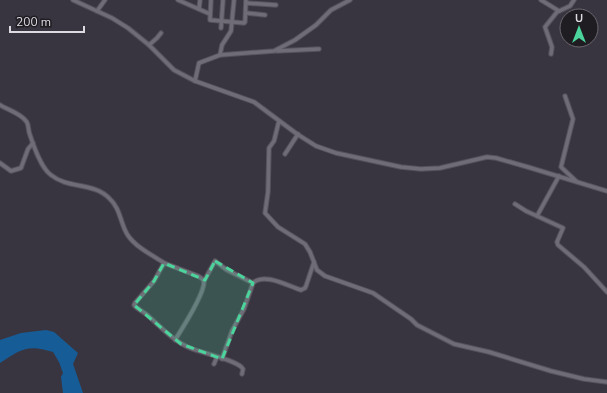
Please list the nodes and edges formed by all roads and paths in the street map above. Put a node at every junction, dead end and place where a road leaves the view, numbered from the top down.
1 (73, 0) edge
2 (105, 0) edge
3 (178, 0) edge
4 (200, 0) edge
5 (211, 0) edge
6 (223, 0) edge
7 (234, 0) edge
8 (350, 0) edge
9 (541, 0) edge
10 (574, 0) edge
11 (188, 2) edge
12 (246, 2) edge
13 (276, 5) dead end
14 (566, 8) edge
15 (199, 9) junction
16 (97, 11) junction
17 (559, 11) joint
18 (246, 13) junction
19 (210, 14) junction
20 (265, 15) dead end
21 (222, 21) junction
22 (232, 22) junction
23 (221, 28) dead end
24 (160, 33) dead end
25 (149, 45) junction
26 (319, 49) dead end
27 (274, 51) junction
28 (551, 54) dead end
29 (220, 55) junction
30 (195, 81) junction
31 (565, 96) dead end
32 (0, 105) edge
33 (279, 121) junction
34 (298, 134) junction
35 (34, 143) junction
36 (285, 154) dead end
37 (0, 163) edge
38 (559, 176) junction
39 (578, 183) junction
40 (607, 192) edge
41 (515, 204) dead end
42 (537, 216) junction
43 (314, 262) junction
44 (164, 263) junction
45 (204, 281) junction
46 (253, 283) junction
47 (607, 292) edge
48 (175, 340) junction
49 (217, 357) junction
50 (222, 359) junction
51 (214, 364) dead end
52 (242, 374) dead end
53 (607, 382) edge

1 - 16 street
2 - 16 street
3 - 11 street
4 - 15 street
5 - 19 street
6 - 21 street
7 - 22 street
8 - 27 street
9 - 17 street
10 - 14 street
11 - 15 street
12 - 13 street
12 - 18 street
15 - 19 street
16 - 25 street
17 - 28 street
18 - 20 street
18 - 22 street
19 - 21 street
21 - 22 street
21 - 23 street
22 - 29 street
24 - 25 street
25 - 30 street
26 - 27 street
27 - 29 street
29 - 30 street
30 - 33 street
31 - 39 street
32 - 35 street
33 - 34 street
33 - 43 street
34 - 36 street
34 - 38 street
35 - 37 street
35 - 44 street
38 - 39 street
38 - 42 street
39 - 40 street
41 - 42 street
42 - 47 street
43 - 46 street
43 - 53 street
44 - 45 street
44 - 48 street
45 - 46 street
45 - 48 street
46 - 50 street
48 - 49 street
49 - 50 street
49 - 51 street
50 - 52 street

